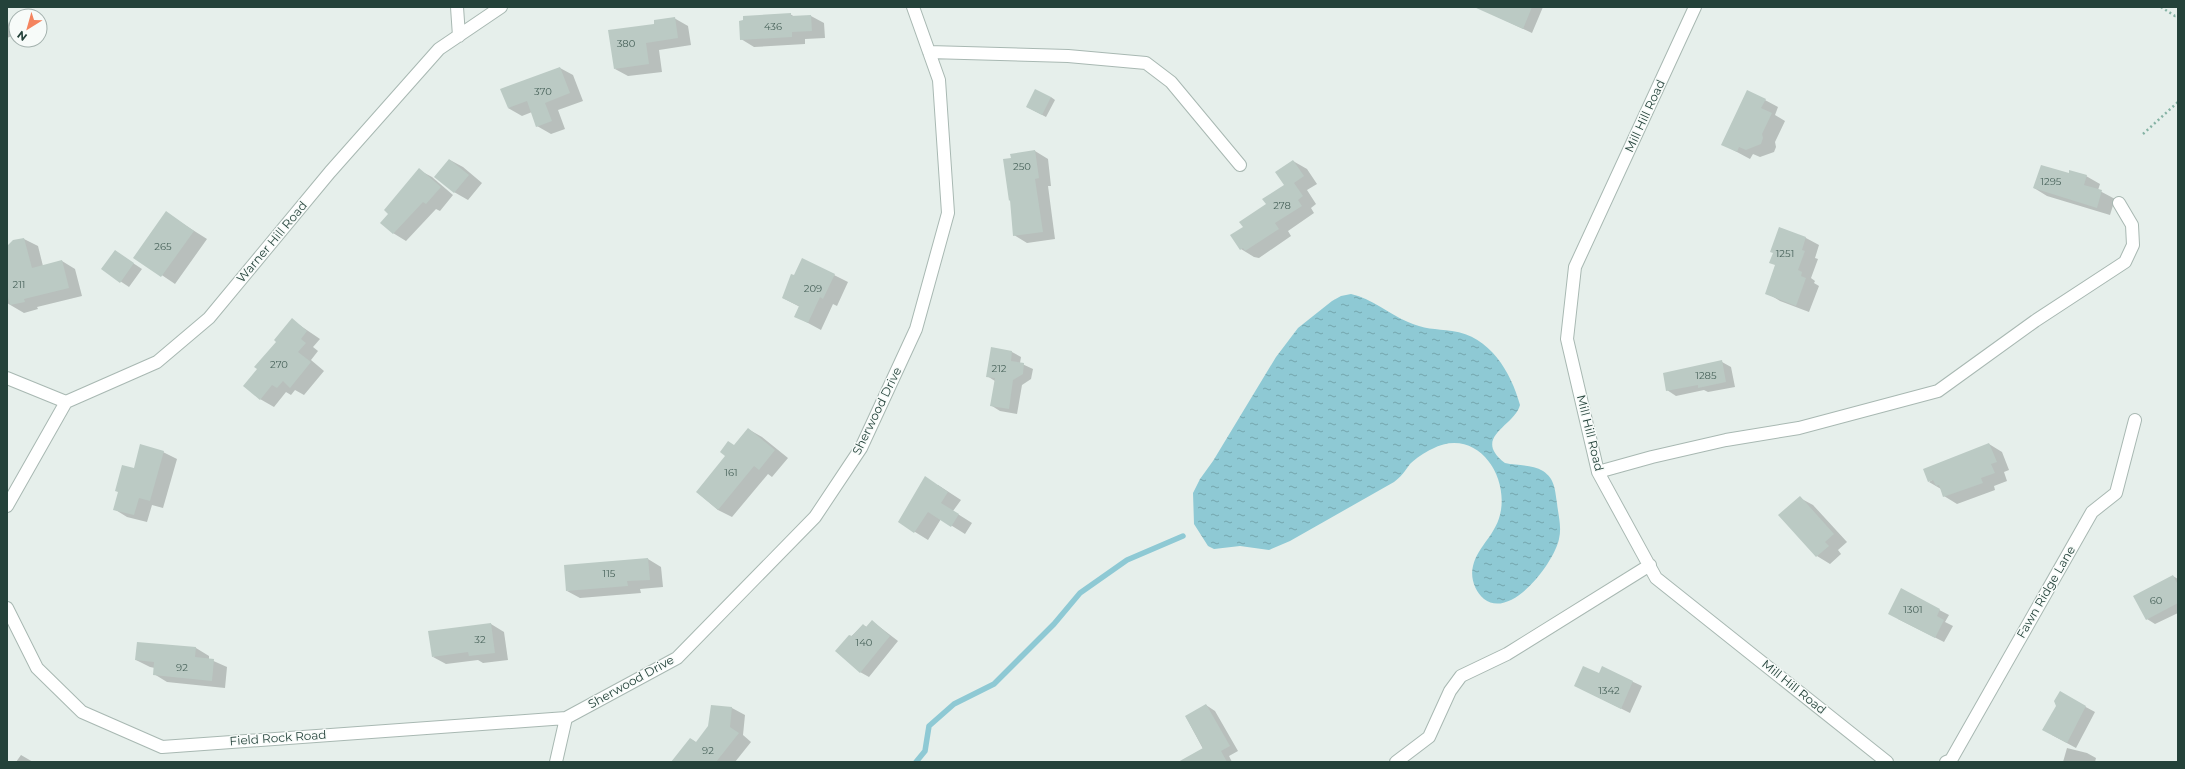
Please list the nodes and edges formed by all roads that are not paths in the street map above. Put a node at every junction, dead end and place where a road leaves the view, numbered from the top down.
1 (457, 7) edge
2 (501, 7) edge
3 (913, 7) edge
4 (1695, 7) edge
5 (459, 36) junction
6 (929, 52) junction
7 (1240, 165) dead end
8 (2119, 204) dead end
9 (7, 378) edge
10 (66, 402) junction
11 (2135, 420) dead end
12 (1598, 472) junction
13 (7, 506) edge
14 (1650, 565) junction
15 (7, 608) edge
16 (566, 718) junction
17 (556, 762) edge
18 (1396, 762) edge
19 (1887, 762) edge
20 (1946, 762) edge

1 - 5 street
2 - 5 street, Warner Hill Road
3 - 6 street, Sherwood Drive
4 - 12 street, Mill Hill Road
5 - 10 street, Warner Hill Road
6 - 7 street
6 - 16 street, Sherwood Drive
8 - 12 street
9 - 10 street
10 - 13 street
11 - 20 street, Fawn Ridge Lane
12 - 14 street, Mill Hill Road
14 - 18 street
14 - 19 street, Mill Hill Road
15 - 16 street, Field Rock Road
16 - 17 street

